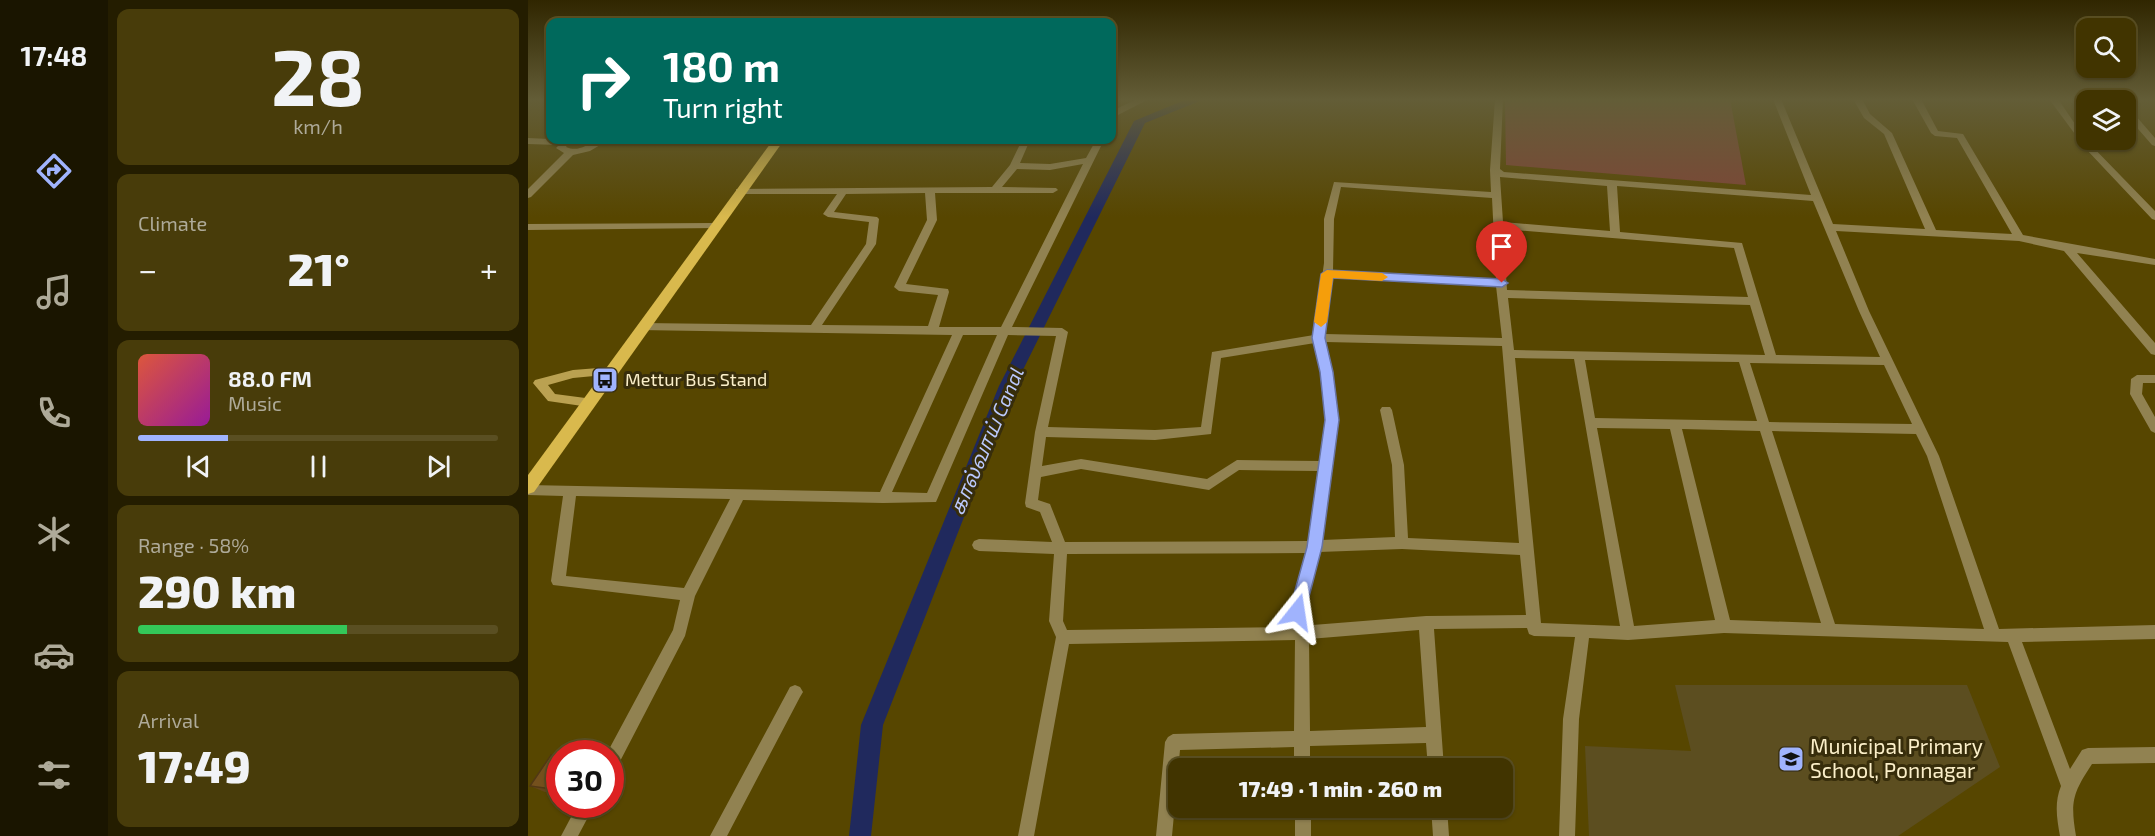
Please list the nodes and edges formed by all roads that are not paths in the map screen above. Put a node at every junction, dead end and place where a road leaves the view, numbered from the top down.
1 (1497, 138) edge
2 (1793, 138) edge
3 (1890, 138) edge
4 (1961, 138) edge
5 (2082, 138) edge
6 (528, 141) edge
7 (546, 141) edge
8 (563, 144) edge
9 (594, 144) edge
10 (775, 144) edge
11 (1024, 144) edge
12 (1098, 144) edge
13 (570, 152) junction
14 (1090, 160) junction
15 (1014, 166) junction
16 (1495, 170) junction
17 (1612, 183) junction
18 (930, 190) junction
19 (995, 190) junction
20 (1053, 190) dead end
21 (739, 191) junction
22 (843, 191) junction
23 (528, 195) edge
24 (1496, 195) junction
25 (1817, 198) junction
26 (2155, 217) edge
27 (1498, 225) junction
28 (528, 226) edge
29 (714, 226) junction
30 (1828, 227) junction
31 (1932, 233) junction
32 (1615, 235) junction
33 (2019, 238) junction
34 (2067, 248) junction
35 (2155, 262) edge
36 (1327, 274) junction
37 (1502, 288) junction
38 (1755, 301) junction
39 (643, 327) junction
40 (814, 329) junction
41 (932, 331) junction
42 (959, 331) junction
43 (1008, 332) junction
44 (1318, 338) junction
45 (1508, 348) junction
46 (2155, 351) edge
47 (1580, 355) junction
48 (1743, 358) junction
49 (1772, 359) junction
50 (1887, 361) junction
51 (611, 371) junction
52 (2155, 379) edge
53 (533, 383) edge
54 (589, 402) junction
55 (1386, 410) dead end
56 (1590, 423) junction
57 (1675, 425) junction
58 (1765, 427) junction
59 (2155, 428) edge
60 (1920, 429) junction
61 (1041, 432) junction
62 (1326, 466) junction
63 (1035, 473) junction
64 (528, 488) edge
65 (570, 490) junction
66 (739, 495) junction
67 (883, 498) junction
68 (1402, 543) junction
69 (979, 545) dead end
70 (1314, 547) junction
71 (1061, 548) junction
72 (1527, 549) junction
73 (688, 595) junction
74 (1534, 621) junction
75 (1426, 623) junction
76 (1724, 626) junction
77 (1830, 630) junction
78 (1582, 631) junction
79 (2155, 632) edge
80 (1296, 633) junction
81 (1629, 633) junction
82 (1994, 636) junction
83 (2013, 636) junction
84 (1063, 637) junction
85 (795, 692) dead end
86 (1434, 735) junction
87 (1302, 738) junction
88 (622, 740) edge
89 (2155, 755) edge
90 (1302, 758) edge
91 (1435, 758) edge
92 (2068, 786) junction
93 (579, 818) edge
94 (1303, 818) edge
95 (1440, 818) edge
96 (569, 836) edge
97 (718, 836) edge
98 (1026, 836) edge
99 (1164, 836) edge
100 (1303, 836) edge
101 (1441, 836) edge
102 (1567, 836) edge
103 (2068, 836) edge

1 - 16 street
2 - 25 street
3 - 31 street
4 - 33 street
5 - 26 street
6 - 7 street
8 - 13 street
9 - 13 street
10 - 21 main road
11 - 15 street
12 - 14 street
13 - 23 street
14 - 15 street
14 - 43 street
15 - 19 street
16 - 17 street
16 - 24 street
17 - 25 street
17 - 32 street
18 - 19 street
18 - 22 street
18 - 41 street
19 - 20 street
21 - 22 street
21 - 29 main road
22 - 40 street
24 - 27 street
24 - 36 street
25 - 30 street
27 - 32 street
27 - 37 street
28 - 29 street
29 - 39 main road
30 - 31 street
30 - 50 street
31 - 33 street
32 - 38 street
33 - 34 street
34 - 35 street
34 - 46 street
36 - 37 street
36 - 44 street
37 - 38 street
37 - 45 street
38 - 49 street
39 - 40 street
39 - 51 main road
40 - 41 street
41 - 42 street
42 - 43 street
42 - 67 street
43 - 61 street
43 - 67 street
44 - 45 street
44 - 61 street
44 - 62 street
45 - 47 street
45 - 72 street
47 - 48 street
47 - 56 street
48 - 49 street
48 - 58 street
49 - 50 street
50 - 60 street
51 - 53 street
51 - 54 main road
52 - 59 street
53 - 54 street
54 - 64 main road
55 - 68 street
56 - 57 street
56 - 81 street
57 - 58 street
57 - 76 street
58 - 60 street
58 - 77 street
60 - 82 street
61 - 63 street
62 - 63 street
62 - 70 street
63 - 71 street
64 - 65 street
65 - 66 street
65 - 73 street
66 - 67 street
66 - 73 street
68 - 70 street
68 - 72 street
69 - 71 street
70 - 71 street
70 - 80 street
71 - 84 street
72 - 74 street
73 - 88 street
74 - 75 street
74 - 78 street
75 - 80 street
75 - 86 street
76 - 77 street
76 - 81 street
77 - 82 street
78 - 81 street
78 - 102 street
79 - 83 street
80 - 84 street
80 - 87 street
82 - 83 street
83 - 92 street
84 - 98 street
85 - 97 street
86 - 87 street
86 - 91 street
87 - 90 street
87 - 99 street
89 - 92 street
92 - 103 street
93 - 96 street
94 - 100 street
95 - 101 street

